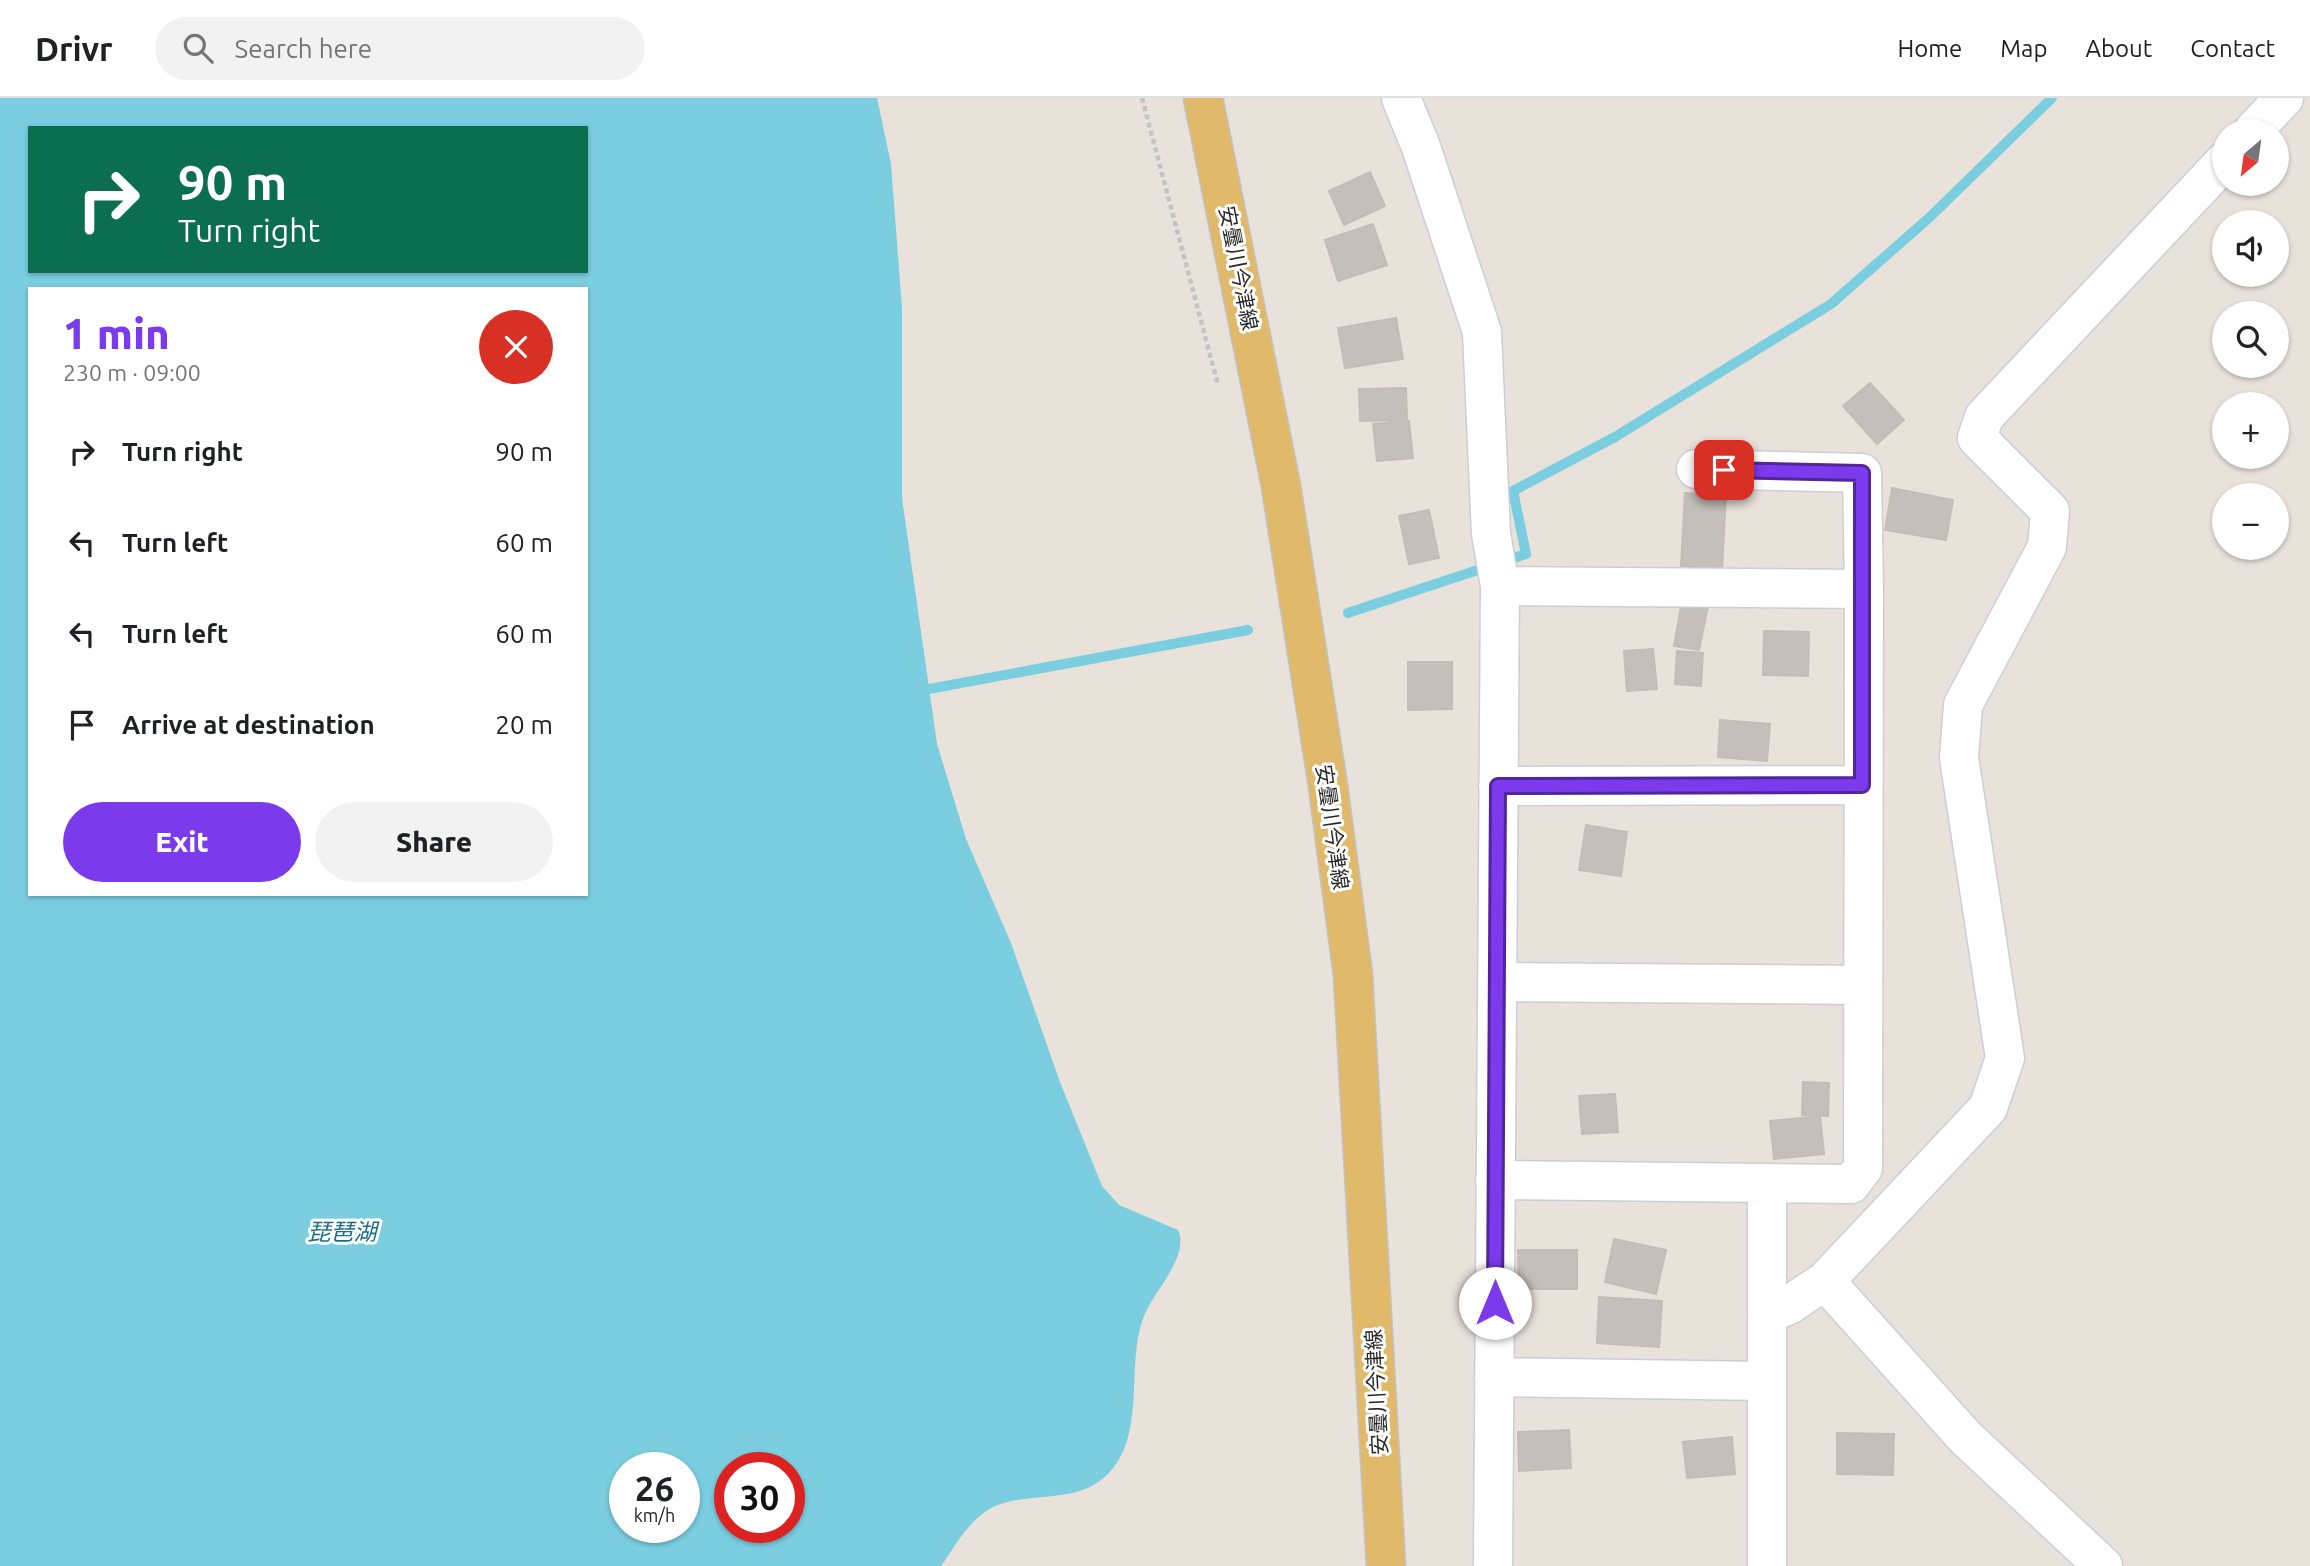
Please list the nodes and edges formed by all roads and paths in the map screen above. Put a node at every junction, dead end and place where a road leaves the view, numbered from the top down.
1 (1142, 98) edge
2 (1203, 98) edge
3 (1401, 98) edge
4 (2284, 98) edge
5 (2264, 119) edge
6 (2212, 175) edge
7 (1220, 391) dead end
8 (1696, 469) dead end
9 (1499, 581) junction
10 (1864, 589) junction
11 (1862, 785) junction
12 (1498, 786) junction
13 (1497, 982) junction
14 (1863, 985) junction
15 (1495, 1180) junction
16 (1767, 1183) junction
17 (1825, 1281) junction
18 (1767, 1314) junction
19 (1494, 1377) junction
20 (1767, 1381) junction
21 (1387, 1566) edge
22 (1493, 1566) edge
23 (1767, 1566) edge
24 (2103, 1566) edge

1 - 7 path
2 - 21 main road, 安曇川今津線
3 - 9 street
4 - 5 street
6 - 17 street
8 - 10 street
9 - 10 street
9 - 12 street
10 - 11 street
11 - 12 street
11 - 14 street
12 - 13 street
13 - 14 street
13 - 15 street
14 - 16 street
15 - 16 street
15 - 19 street
16 - 18 street
17 - 18 street
17 - 24 street
18 - 20 street
19 - 20 street
19 - 22 street
20 - 23 street

